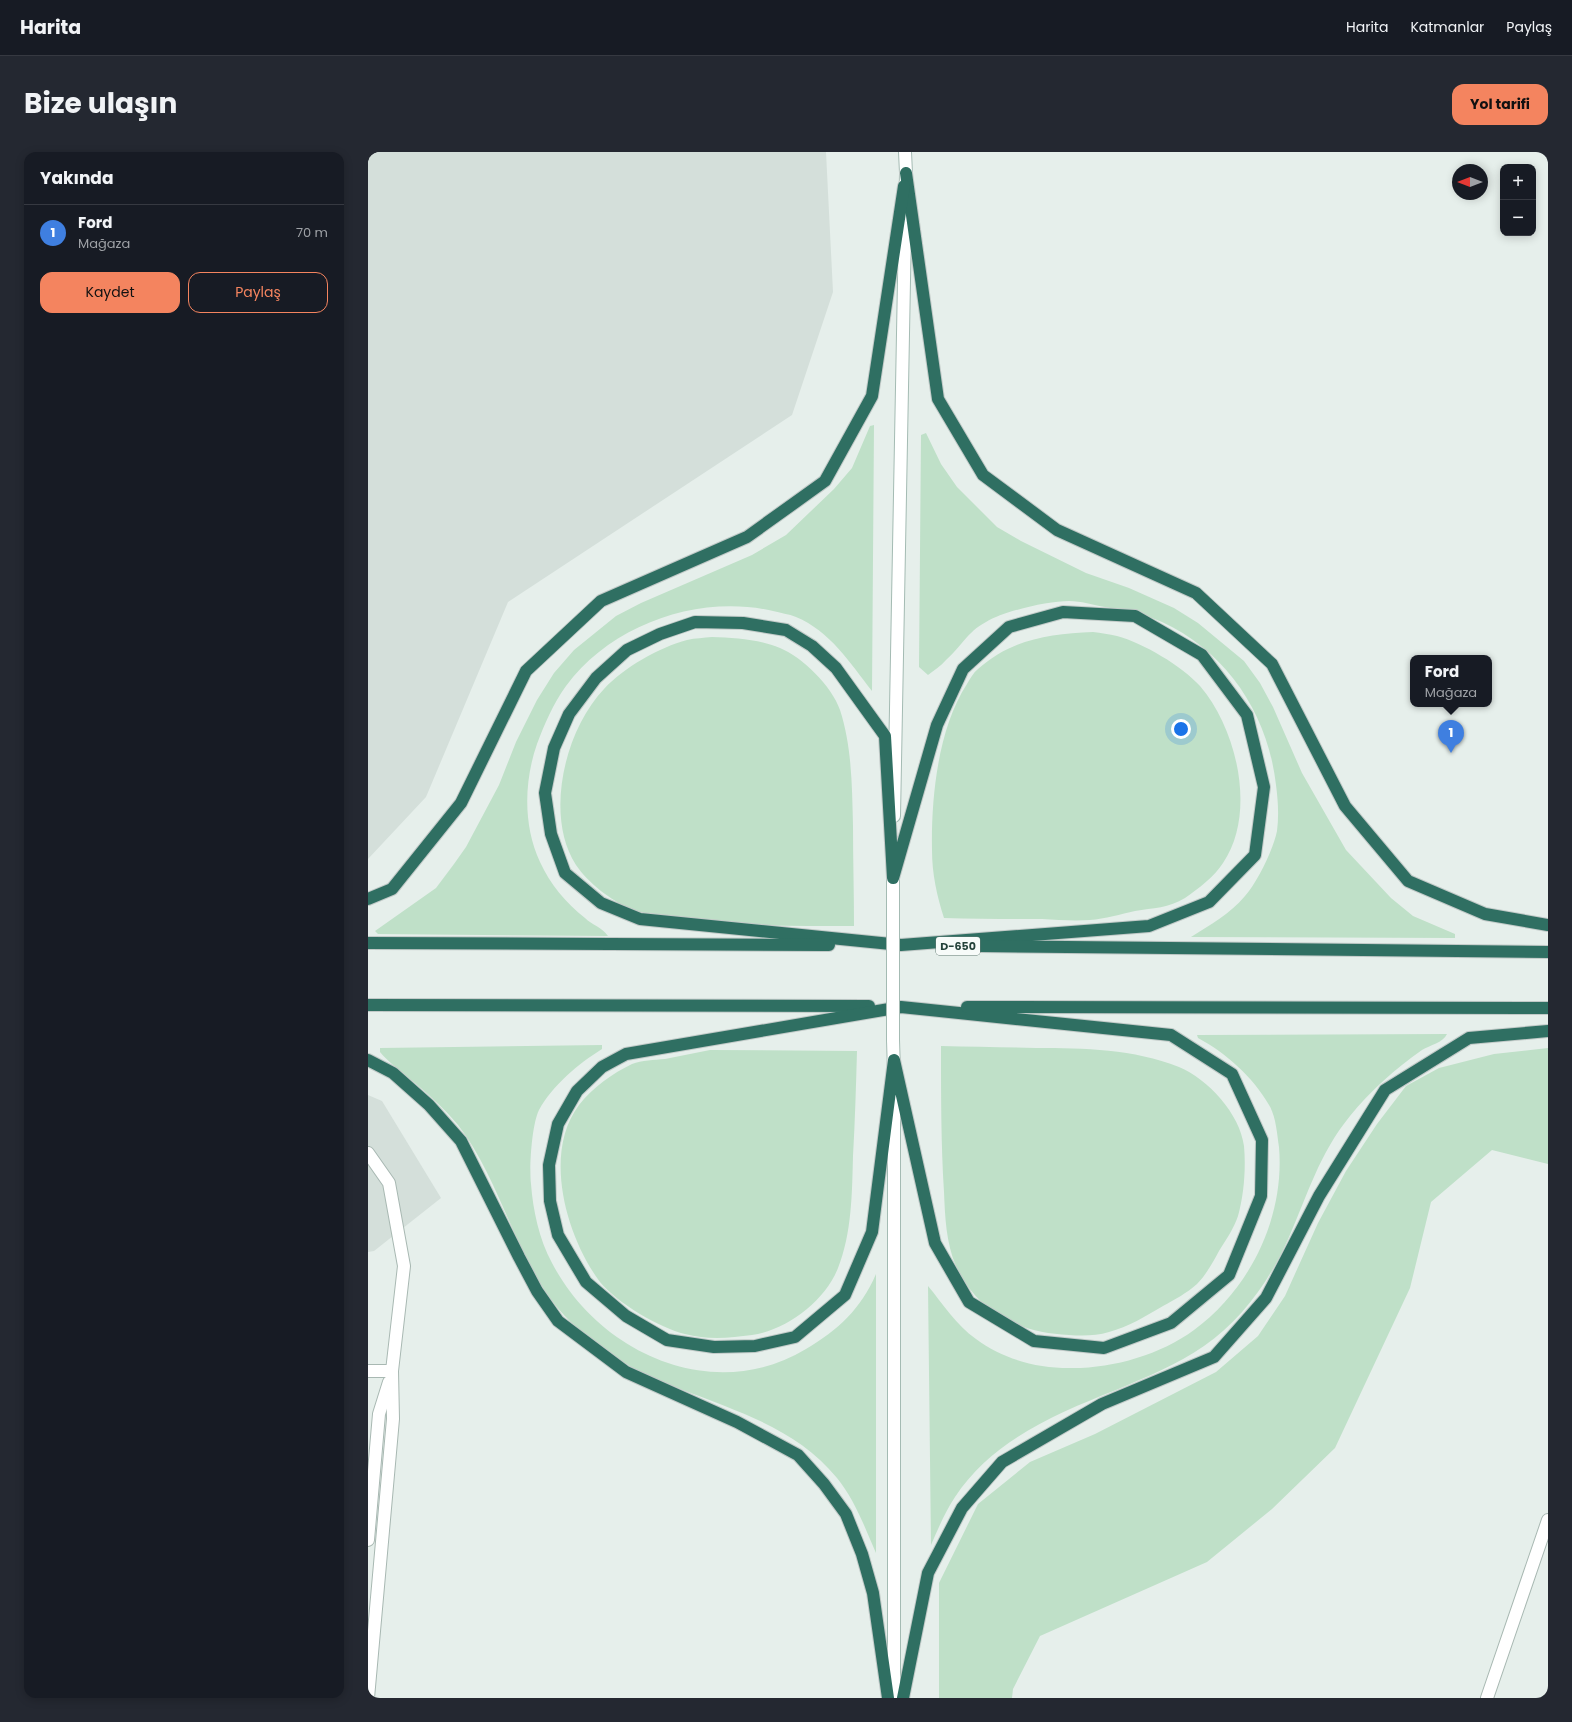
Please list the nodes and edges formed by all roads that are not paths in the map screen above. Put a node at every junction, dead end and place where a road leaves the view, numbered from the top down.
1 (905, 152) edge
2 (906, 173) junction
3 (893, 878) junction
4 (368, 899) edge
5 (1548, 925) edge
6 (368, 943) edge
7 (901, 945) junction
8 (1548, 952) edge
9 (368, 1005) edge
10 (901, 1006) junction
11 (1548, 1008) edge
12 (1548, 1031) edge
13 (368, 1060) edge
14 (894, 1060) junction
15 (368, 1153) edge
16 (368, 1371) edge
17 (392, 1371) junction
18 (1548, 1520) edge
19 (368, 1540) edge
20 (368, 1698) edge
21 (888, 1698) edge
22 (894, 1698) edge
23 (903, 1698) edge
24 (1487, 1698) edge

1 - 2 street
2 - 3 street
2 - 4 highway
2 - 5 highway
3 - 7 highway
3 - 7 highway
3 - 14 street, bridge
6 - 7 highway, D-650
7 - 8 highway, D-650
9 - 10 highway
10 - 11 highway
10 - 14 highway
10 - 14 highway
12 - 23 highway
13 - 21 highway
14 - 22 street
15 - 17 street
16 - 17 street
17 - 19 street
17 - 20 street
18 - 24 street

